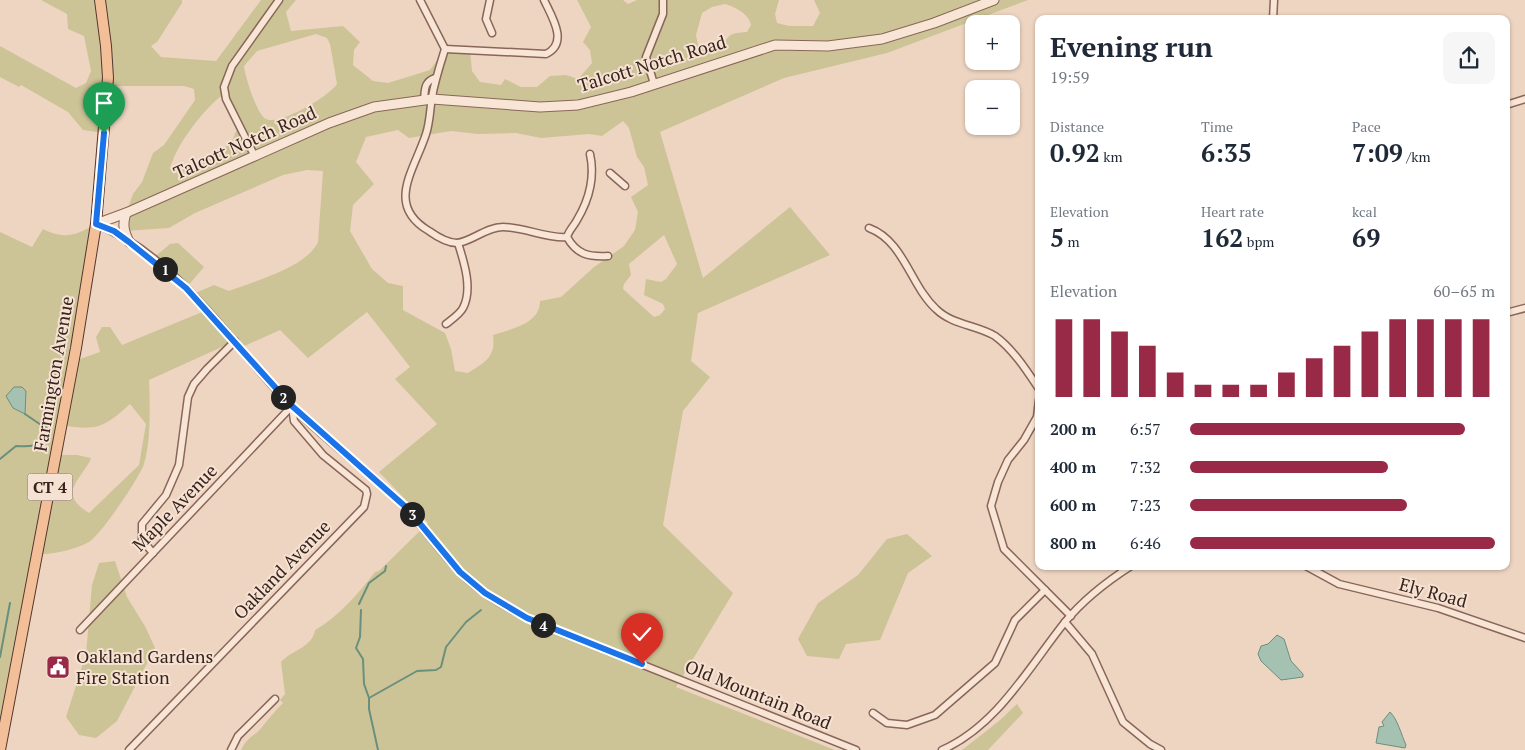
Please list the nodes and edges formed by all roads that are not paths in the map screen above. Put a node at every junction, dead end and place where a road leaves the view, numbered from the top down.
1 (100, 0) edge
2 (279, 0) edge
3 (490, 0) edge
4 (544, 0) edge
5 (663, 0) edge
6 (1274, 0) edge
7 (421, 1) edge
8 (989, 1) edge
9 (1273, 15) edge
10 (492, 33) dead end
11 (445, 49) junction
12 (654, 84) junction
13 (428, 99) junction
14 (1525, 99) edge
15 (1510, 104) edge
16 (590, 154) dead end
17 (255, 157) junction
18 (610, 173) dead end
19 (625, 186) dead end
20 (126, 213) junction
21 (96, 224) junction
22 (869, 228) dead end
23 (566, 237) junction
24 (129, 242) junction
25 (458, 243) junction
26 (608, 256) dead end
27 (1525, 308) edge
28 (1510, 312) edge
29 (446, 324) dead end
30 (235, 341) junction
31 (1035, 383) edge
32 (292, 406) junction
33 (1035, 421) edge
34 (153, 553) junction
35 (1126, 570) edge
36 (1314, 570) edge
37 (1045, 590) junction
38 (1071, 616) junction
39 (1065, 622) junction
40 (80, 630) dead end
41 (1525, 638) edge
42 (275, 699) dead end
43 (873, 713) dead end
44 (0, 750) edge
45 (129, 750) edge
46 (231, 750) edge
47 (856, 750) edge
48 (942, 750) edge
49 (1161, 750) edge

1 - 21 main road, Farmington Avenue / CT 4
2 - 17 street
3 - 10 street
4 - 11 street
5 - 12 street
6 - 9 street
7 - 11 street
8 - 12 street, Talcott Notch Road
11 - 13 street
12 - 13 street, Talcott Notch Road
13 - 17 street, Talcott Notch Road
13 - 25 street
14 - 15 street
16 - 23 street
17 - 20 street, Talcott Notch Road
18 - 19 street
20 - 21 street, Talcott Notch Road
20 - 24 street
21 - 24 street, Old Mountain Road
21 - 44 main road, Farmington Avenue / CT 4
22 - 31 street
23 - 25 street
23 - 26 street
24 - 30 street, Old Mountain Road
25 - 29 street
27 - 28 street
30 - 32 street, Old Mountain Road
30 - 34 street
32 - 34 street, Maple Avenue
32 - 45 street, Oakland Avenue
32 - 47 street, Old Mountain Road
33 - 37 street
34 - 40 street, Maple Avenue
35 - 38 street
36 - 41 street, Ely Road
37 - 38 street
37 - 43 street
38 - 39 street
39 - 48 street
39 - 49 street
42 - 46 street

